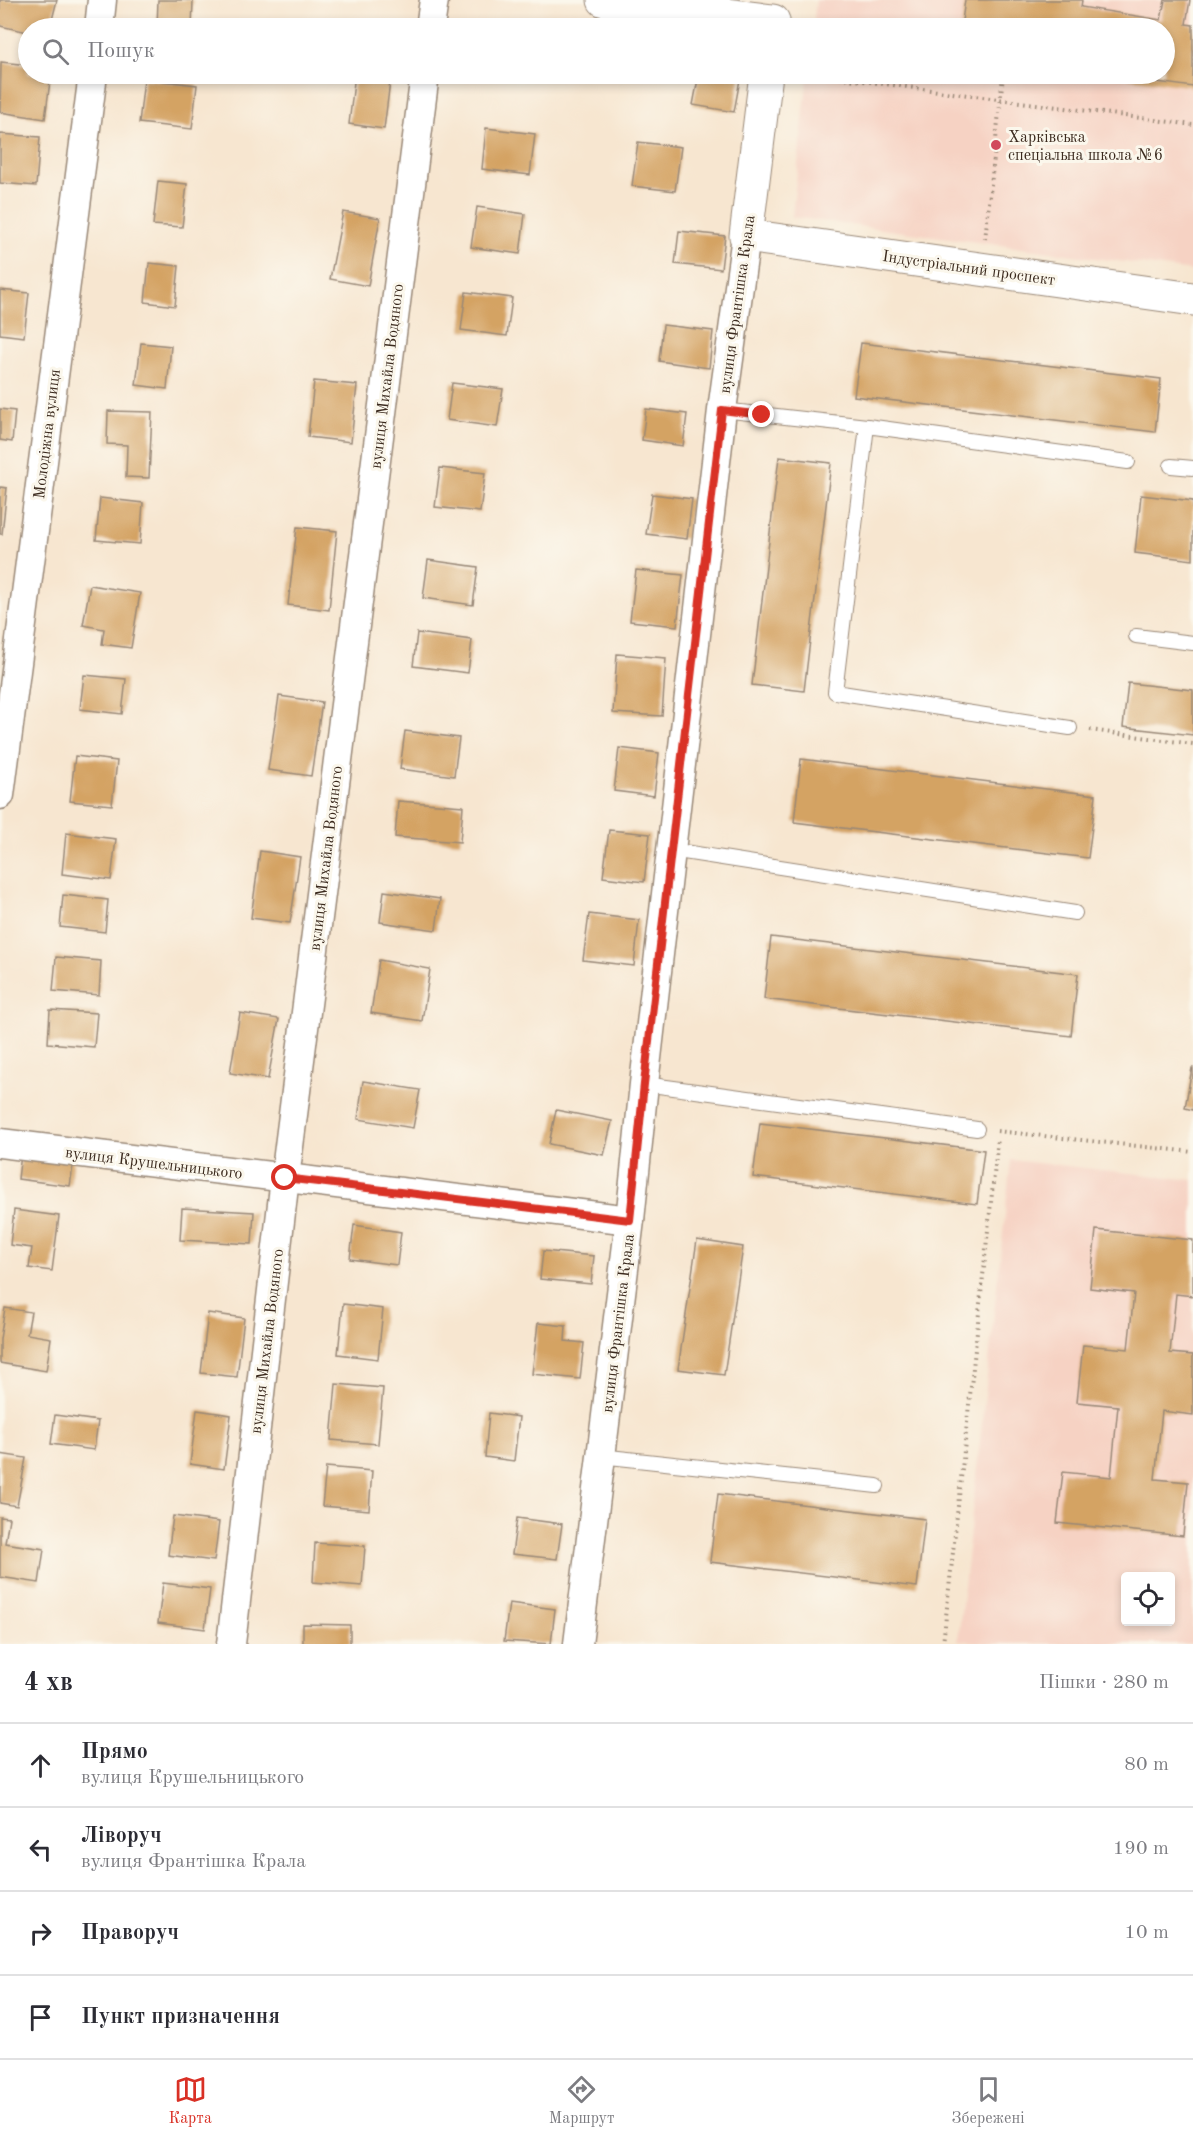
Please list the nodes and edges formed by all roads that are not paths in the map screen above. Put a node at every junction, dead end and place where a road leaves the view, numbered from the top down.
1 (102, 0) edge
2 (434, 0) edge
3 (604, 0) edge
4 (774, 17) edge
5 (100, 18) edge
6 (431, 18) edge
7 (92, 84) edge
8 (424, 84) edge
9 (765, 84) edge
10 (746, 236) junction
11 (1193, 299) edge
12 (722, 410) junction
13 (867, 426) junction
14 (1128, 462) dead end
15 (1171, 466) dead end
16 (1193, 468) edge
17 (1136, 636) dead end
18 (1193, 643) edge
19 (1070, 728) road end
20 (0, 795) edge
21 (671, 849) junction
22 (1075, 914) dead end
23 (644, 1084) junction
24 (977, 1129) road end
25 (0, 1143) edge
26 (285, 1178) junction
27 (630, 1220) junction
28 (600, 1456) junction
29 (877, 1486) dead end
30 (231, 1644) edge
31 (578, 1644) edge

1 - 5 street
2 - 6 street
3 - 4 street
7 - 20 street, Молодіжна вулиця
8 - 26 street, вулиця Михайла Водяного
9 - 10 street, вулиця Франтішка Крала
10 - 11 street, Індустріальний проспект
10 - 12 street, вулиця Франтішка Крала
12 - 13 lane
12 - 21 street, вулиця Франтішка Крала
13 - 14 lane
13 - 19 lane
15 - 16 lane
17 - 18 lane
21 - 22 lane
21 - 23 street, вулиця Франтішка Крала
23 - 24 lane
23 - 27 street, вулиця Франтішка Крала
25 - 26 street, вулиця Крушельницького
26 - 27 street, вулиця Крушельницького
26 - 30 street, вулиця Михайла Водяного
27 - 28 street, вулиця Франтішка Крала
28 - 29 lane
28 - 31 street, вулиця Франтішка Крала

